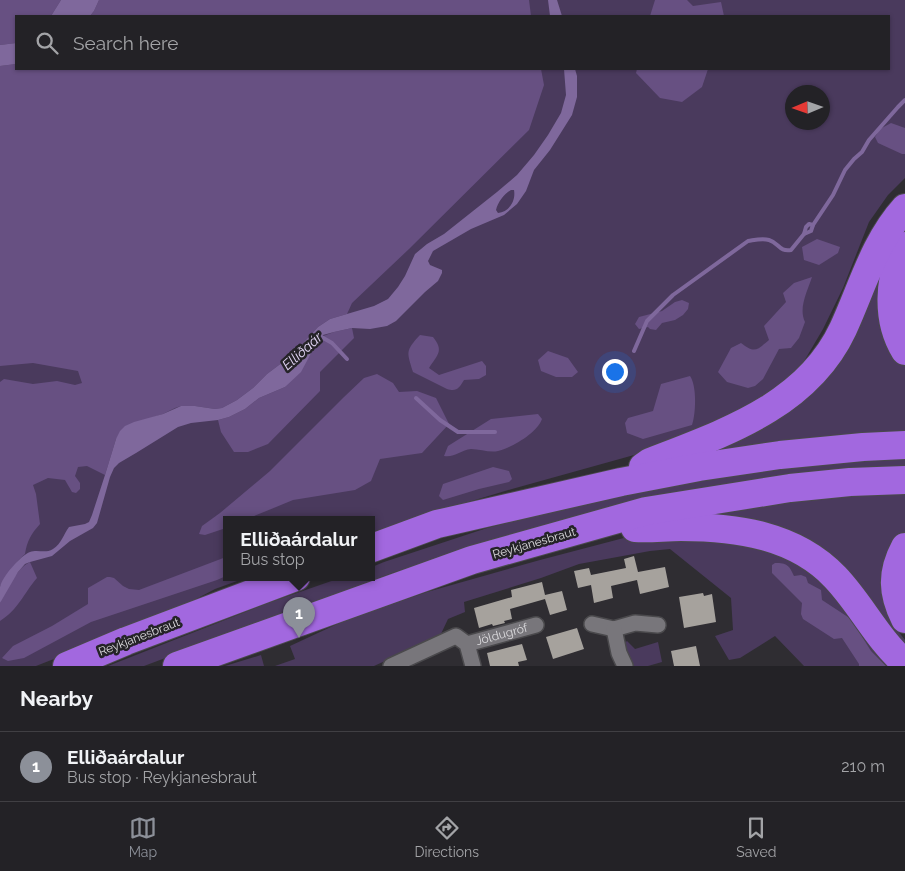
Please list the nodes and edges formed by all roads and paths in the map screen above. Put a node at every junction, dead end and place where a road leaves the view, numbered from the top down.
1 (905, 208) edge
2 (905, 246) edge
3 (905, 351) edge
4 (905, 445) edge
5 (905, 480) edge
6 (621, 482) junction
7 (601, 524) junction
8 (375, 547) edge
9 (905, 547) edge
10 (285, 581) edge
11 (905, 619) edge
12 (592, 624) dead end
13 (536, 625) dead end
14 (658, 625) dead end
15 (614, 629) junction
16 (467, 644) junction
17 (905, 662) edge
18 (67, 666) edge
19 (177, 666) edge
20 (391, 666) edge
21 (474, 666) edge
22 (625, 666) edge

1 - 6 highway
2 - 3 highway
4 - 6 highway
5 - 7 highway, Reykjanesbraut
6 - 8 highway
7 - 17 highway
7 - 19 highway, Reykjanesbraut
9 - 11 highway
10 - 18 highway, Reykjanesbraut
12 - 15 street
13 - 16 street, Jöldugróf
14 - 15 street
15 - 22 street
16 - 20 street, Jöldugróf
16 - 21 street, Jöldugróf

